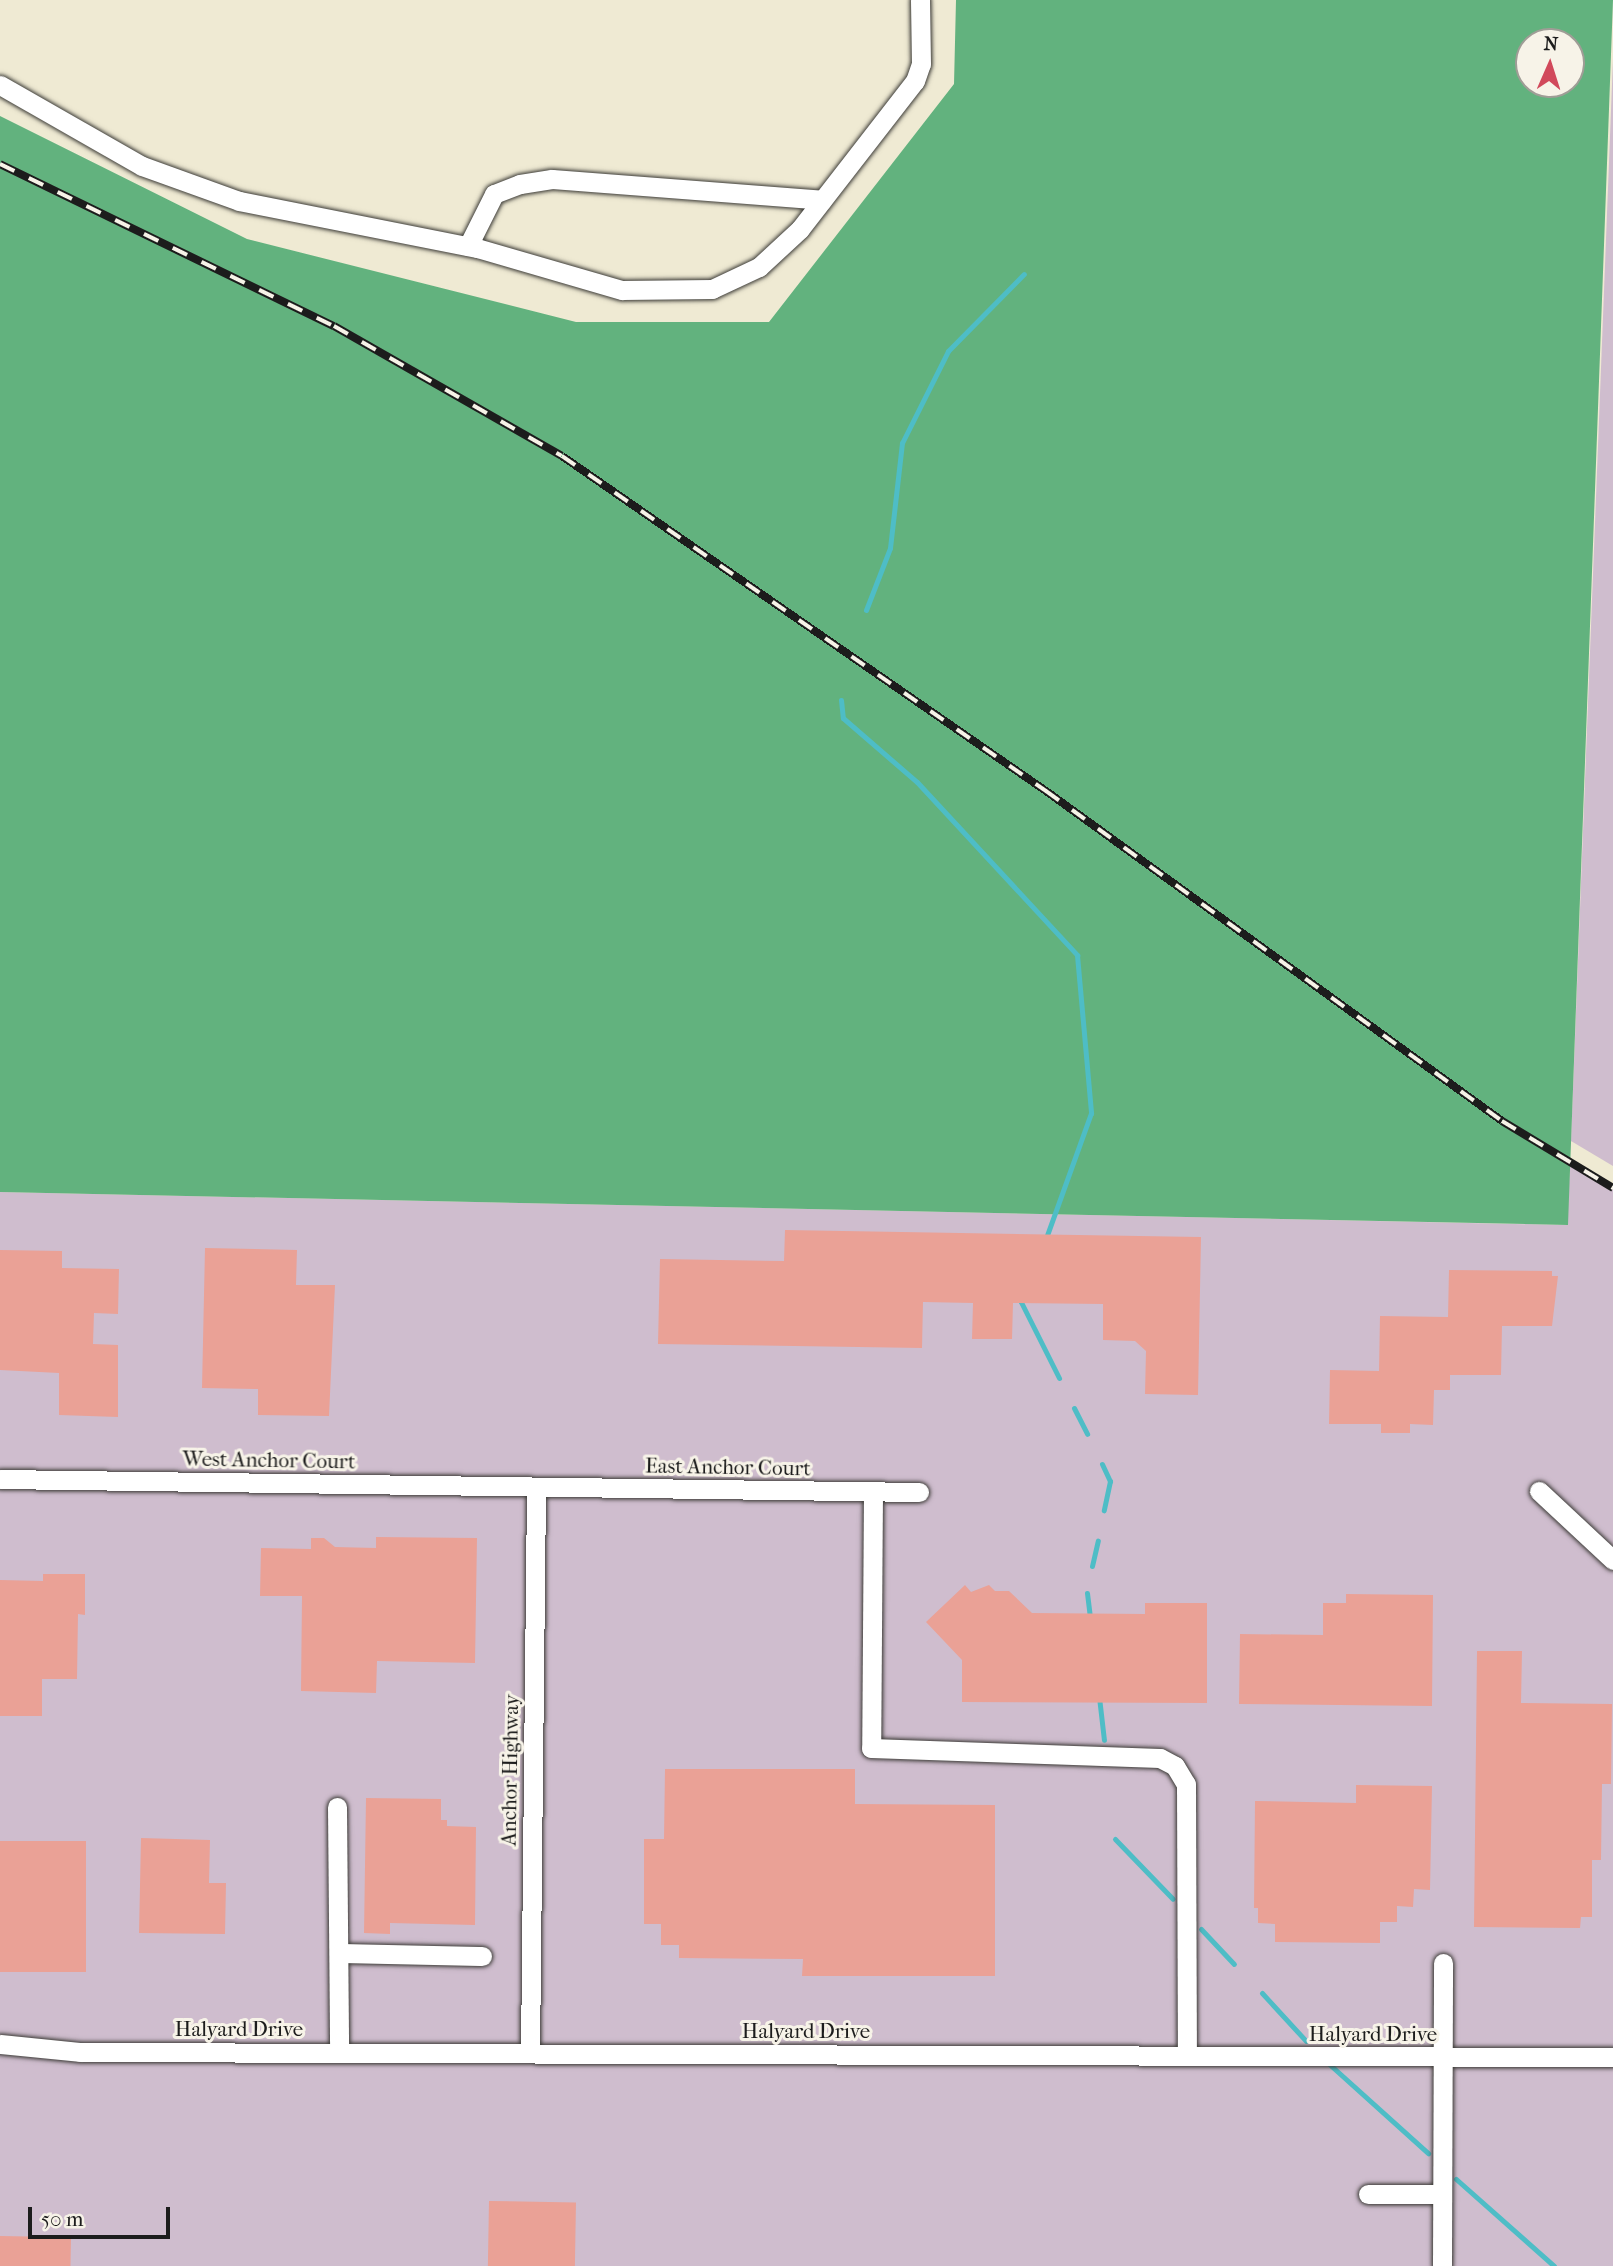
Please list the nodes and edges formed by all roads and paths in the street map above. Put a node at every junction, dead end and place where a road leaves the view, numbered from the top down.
1 (920, 0) edge
2 (0, 85) edge
3 (822, 200) junction
4 (468, 246) junction
5 (0, 1479) edge
6 (536, 1488) junction
7 (873, 1491) junction
8 (1539, 1491) dead end
9 (919, 1492) dead end
10 (1613, 1560) edge
11 (337, 1807) dead end
12 (338, 1953) junction
13 (482, 1956) dead end
14 (1443, 1963) dead end
15 (0, 2045) edge
16 (339, 2052) junction
17 (530, 2053) junction
18 (1187, 2056) junction
19 (1444, 2057) junction
20 (1613, 2057) edge
21 (1368, 2194) dead end
22 (1442, 2194) junction
23 (1442, 2264) edge

1 - 3 street
2 - 4 street
3 - 4 street
3 - 4 street
5 - 6 street, West Anchor Court
6 - 7 street, East Anchor Court
6 - 17 street, Anchor Highway
7 - 9 street, East Anchor Court
7 - 18 street
8 - 10 street
11 - 12 street
12 - 13 street
12 - 16 street
14 - 19 street
15 - 16 street, Halyard Drive
16 - 17 street, Halyard Drive
17 - 18 street, Halyard Drive
18 - 19 street, Halyard Drive
19 - 20 street, Halyard Drive
19 - 22 street
21 - 22 street
22 - 23 street

